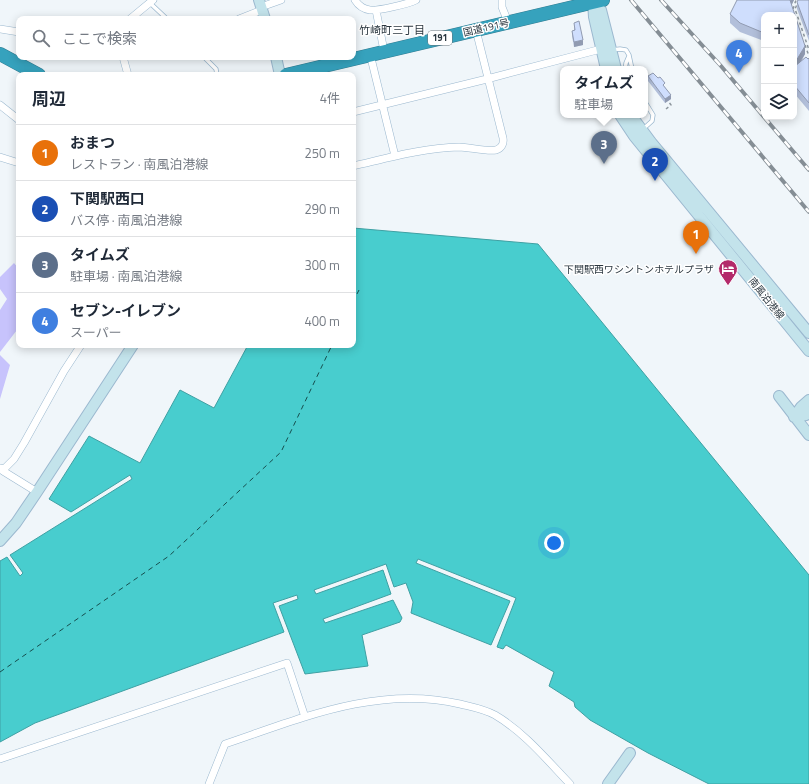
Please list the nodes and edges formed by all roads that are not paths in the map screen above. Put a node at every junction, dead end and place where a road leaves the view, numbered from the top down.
1 (281, 0) edge
2 (355, 0) edge
3 (416, 0) edge
4 (502, 0) edge
5 (151, 1) edge
6 (597, 1) edge
7 (262, 9) edge
8 (376, 10) junction
9 (134, 16) edge
10 (164, 16) edge
11 (246, 16) edge
12 (508, 22) junction
13 (0, 29) edge
14 (476, 30) junction
15 (16, 32) edge
16 (606, 49) junction
17 (384, 51) junction
18 (0, 54) edge
19 (370, 54) junction
20 (629, 55) junction
21 (356, 58) edge
22 (124, 60) edge
23 (207, 60) edge
24 (277, 60) edge
25 (346, 60) edge
26 (606, 66) edge
27 (610, 66) edge
28 (614, 66) edge
29 (626, 66) edge
30 (631, 66) edge
31 (33, 72) edge
32 (127, 72) edge
33 (216, 72) edge
34 (279, 72) edge
35 (298, 72) edge
36 (487, 79) junction
37 (0, 105) edge
38 (382, 105) junction
39 (648, 108) edge
40 (356, 111) edge
41 (16, 118) edge
42 (623, 118) edge
43 (632, 118) edge
44 (638, 133) junction
45 (396, 156) junction
46 (0, 157) edge
47 (16, 162) edge
48 (356, 165) edge
49 (809, 333) edge
50 (79, 348) edge
51 (131, 348) edge
52 (809, 351) edge
53 (779, 396) dead end
54 (809, 400) edge
55 (809, 412) edge
56 (794, 417) junction
57 (809, 435) edge
58 (2, 471) edge
59 (37, 492) junction
60 (0, 541) edge
61 (305, 717) junction
62 (630, 753) dead end
63 (0, 759) edge
64 (209, 784) edge
65 (570, 784) edge
66 (608, 784) edge

1 - 7 street
2 - 8 street
3 - 8 street
4 - 12 street
5 - 9 street
5 - 10 lane
6 - 12 highway, 国道191号 / 191
6 - 16 main road
7 - 11 street
8 - 17 street
12 - 14 highway, 国道191号 / 191
13 - 15 street
14 - 17 highway, 国道191号 / 191
14 - 36 street
16 - 20 lane
16 - 26 main road
16 - 27 lane
16 - 28 main road
16 - 36 street
17 - 19 highway, 国道191号 / 191
18 - 31 highway
19 - 21 highway, 国道191号 / 191
19 - 38 street
20 - 29 lane
20 - 30 lane
22 - 32 street
23 - 33 lane
24 - 34 main road
25 - 35 highway, 国道191号 / 191
36 - 38 street
36 - 45 street
37 - 41 street
38 - 40 street
38 - 45 street
39 - 44 lane
42 - 44 main road, 南風泊港線
43 - 44 main road, 南風泊港線
44 - 49 main road, 南風泊港線
44 - 52 main road, 南風泊港線
45 - 48 street
46 - 47 street
50 - 58 street
51 - 59 main road
53 - 56 main road
54 - 56 main road
55 - 56 main road
56 - 57 main road
58 - 59 street
59 - 60 main road
61 - 63 street
61 - 64 street
61 - 65 street
62 - 66 main road

